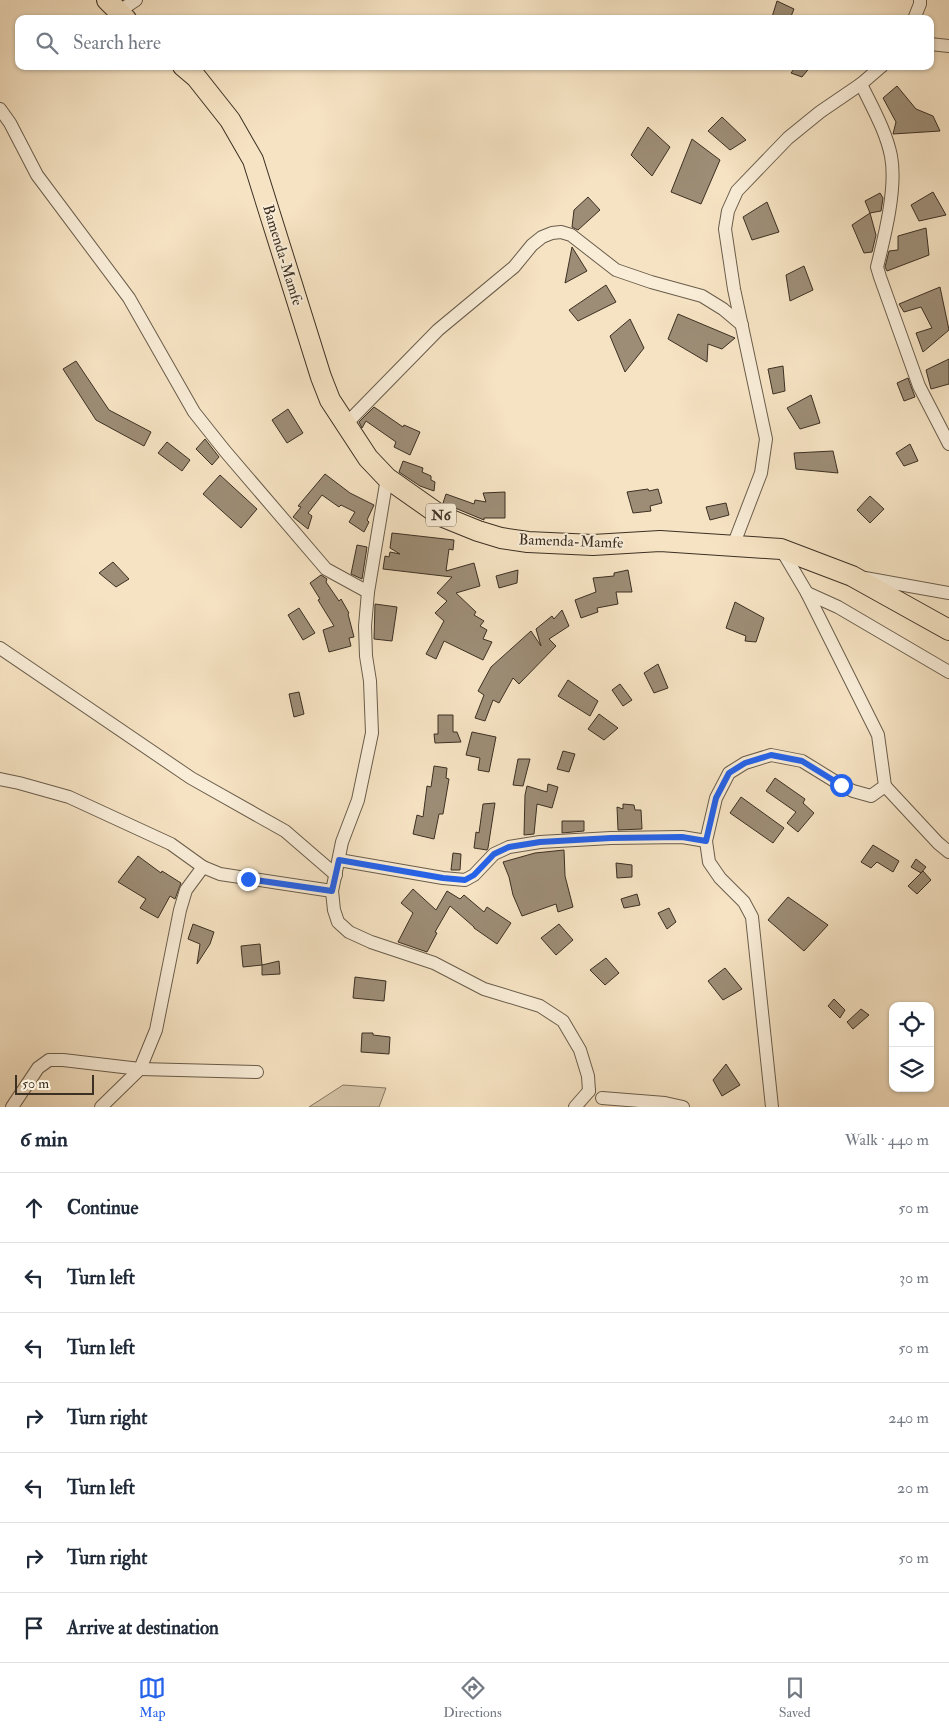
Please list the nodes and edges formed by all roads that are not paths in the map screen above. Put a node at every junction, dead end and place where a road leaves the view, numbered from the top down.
1 (136, 0) edge
2 (920, 0) edge
3 (117, 10) edge
4 (916, 15) edge
5 (934, 44) edge
6 (949, 46) edge
7 (188, 70) edge
8 (877, 70) edge
9 (861, 84) junction
10 (0, 109) edge
11 (742, 325) junction
12 (346, 424) junction
13 (949, 444) edge
14 (387, 478) junction
15 (732, 546) junction
16 (781, 549) junction
17 (852, 576) junction
18 (368, 592) junction
19 (807, 593) junction
20 (949, 593) edge
21 (949, 630) edge
22 (0, 648) edge
23 (949, 672) edge
24 (0, 779) edge
25 (885, 786) junction
26 (706, 841) junction
27 (949, 852) edge
28 (339, 860) junction
29 (203, 867) junction
30 (336, 875) junction
31 (332, 891) junction
32 (140, 1069) junction
33 (257, 1072) dead end
34 (590, 1091) junction
35 (599, 1102) edge
36 (12, 1107) edge
37 (102, 1107) edge
38 (575, 1107) edge
39 (683, 1107) edge
40 (772, 1107) edge

1 - 3 street
2 - 4 street
5 - 6 street
7 - 12 highway, Bamenda-Mamfe / N6
8 - 9 street
9 - 11 street
9 - 13 street
10 - 18 street
11 - 12 street
11 - 15 street
12 - 14 highway, Bamenda-Mamfe / N6
14 - 15 highway, Bamenda-Mamfe / N6
14 - 18 street
15 - 16 highway, Bamenda-Mamfe / N6
16 - 17 highway, Bamenda-Mamfe / N6
16 - 19 street
17 - 20 street
17 - 21 highway, Bamenda-Mamfe / N6
18 - 28 street
19 - 23 street
19 - 25 street
22 - 30 street
24 - 29 street
25 - 26 street
25 - 27 street
26 - 28 street
26 - 40 street
28 - 30 street
29 - 31 street
29 - 32 street
30 - 31 street
31 - 34 street
32 - 33 street
32 - 36 street
32 - 37 street
34 - 35 street
34 - 38 street
35 - 39 street

